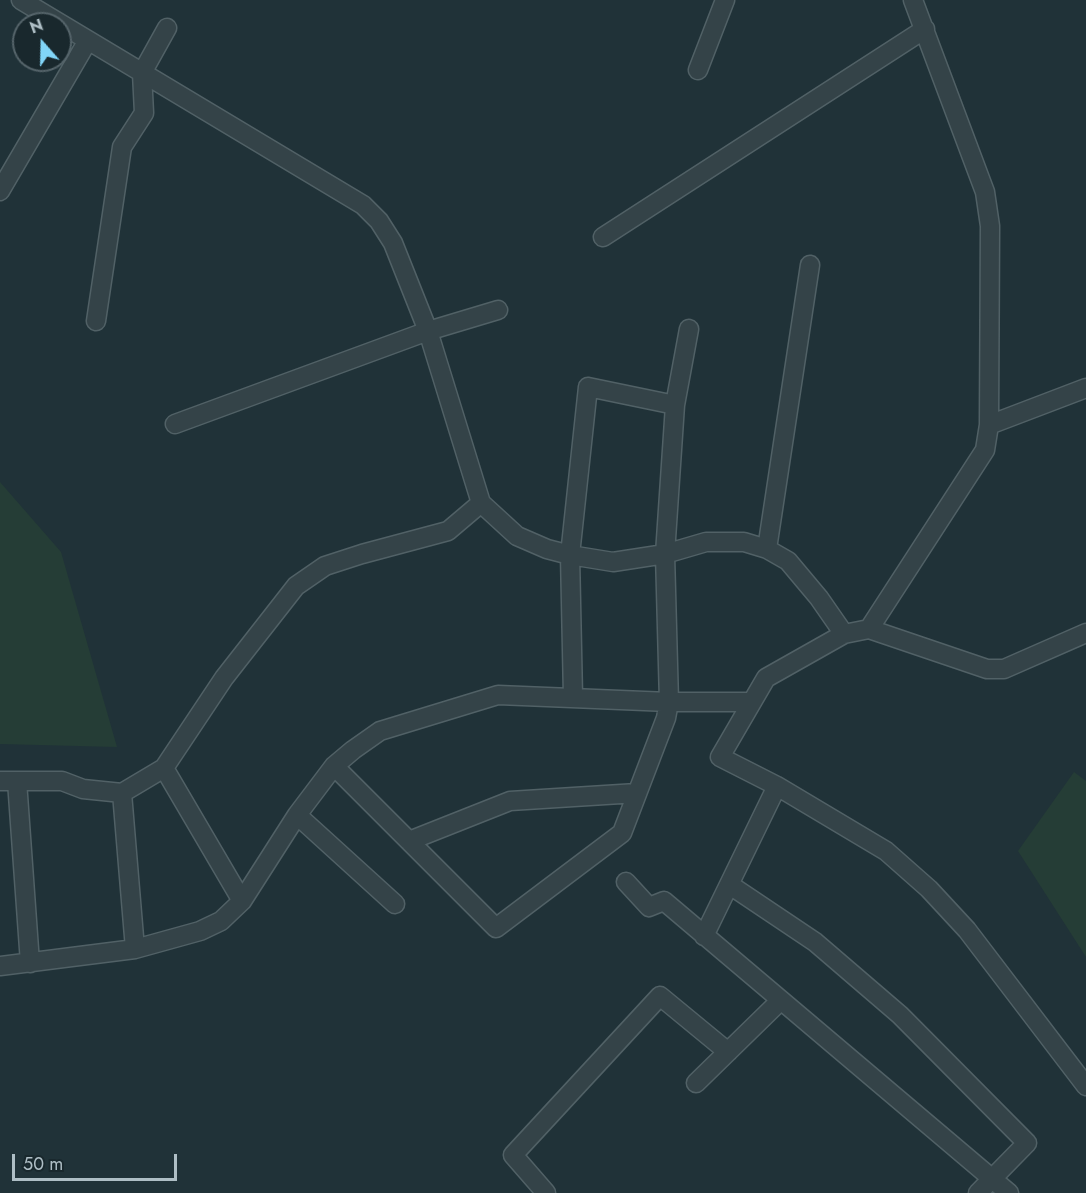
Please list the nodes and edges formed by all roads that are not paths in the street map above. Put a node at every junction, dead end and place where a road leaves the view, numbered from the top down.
1 (21, 0) edge
2 (725, 0) edge
3 (913, 0) edge
4 (43, 5) edge
5 (167, 28) dead end
6 (925, 29) junction
7 (87, 42) junction
8 (698, 70) dead end
9 (142, 73) junction
10 (0, 191) edge
11 (603, 237) dead end
12 (810, 265) dead end
13 (498, 310) dead end
14 (96, 321) dead end
15 (689, 329) dead end
16 (428, 331) junction
17 (1086, 388) edge
18 (675, 405) junction
19 (176, 424) dead end
20 (989, 425) junction
21 (481, 503) junction
22 (767, 549) junction
23 (665, 554) junction
24 (570, 555) junction
25 (869, 629) junction
26 (1086, 633) edge
27 (844, 634) junction
28 (573, 697) junction
29 (669, 702) junction
30 (751, 702) junction
31 (334, 766) junction
32 (164, 768) junction
33 (8, 781) edge
34 (777, 786) junction
35 (122, 793) junction
36 (637, 793) junction
37 (297, 815) junction
38 (409, 841) junction
39 (627, 882) dead end
40 (730, 885) junction
41 (242, 901) junction
42 (395, 904) dead end
43 (704, 936) junction
44 (135, 949) junction
45 (30, 963) junction
46 (0, 966) edge
47 (781, 1000) junction
48 (728, 1052) junction
49 (696, 1083) dead end
50 (1086, 1086) edge
51 (994, 1179) junction
52 (546, 1193) edge
53 (978, 1193) edge
54 (1009, 1193) edge

1 - 4 street
2 - 8 street
3 - 6 street
4 - 7 street
5 - 9 street
6 - 11 street
6 - 20 street
7 - 9 street
7 - 10 street
9 - 14 street
9 - 16 street
12 - 22 street
13 - 16 street
15 - 18 street
16 - 19 street
16 - 21 street
17 - 20 street
18 - 23 street
18 - 24 street
20 - 25 street
21 - 24 street
21 - 32 street
22 - 23 street
22 - 27 street
23 - 24 street
23 - 29 street
24 - 28 street
25 - 26 street
25 - 27 street
27 - 30 street
28 - 29 street
28 - 31 street
29 - 30 street
29 - 36 street
30 - 34 street
31 - 37 street
31 - 38 street
32 - 35 street
32 - 41 street
33 - 35 street
33 - 45 street
34 - 40 street
34 - 50 street
35 - 44 street
36 - 38 street
36 - 38 street
37 - 41 street
37 - 42 street
39 - 43 street
40 - 43 street
40 - 51 street
41 - 44 street
43 - 47 street
44 - 45 street
45 - 46 street
47 - 48 street
47 - 51 street
48 - 49 street
48 - 52 street
51 - 53 street
51 - 54 street

